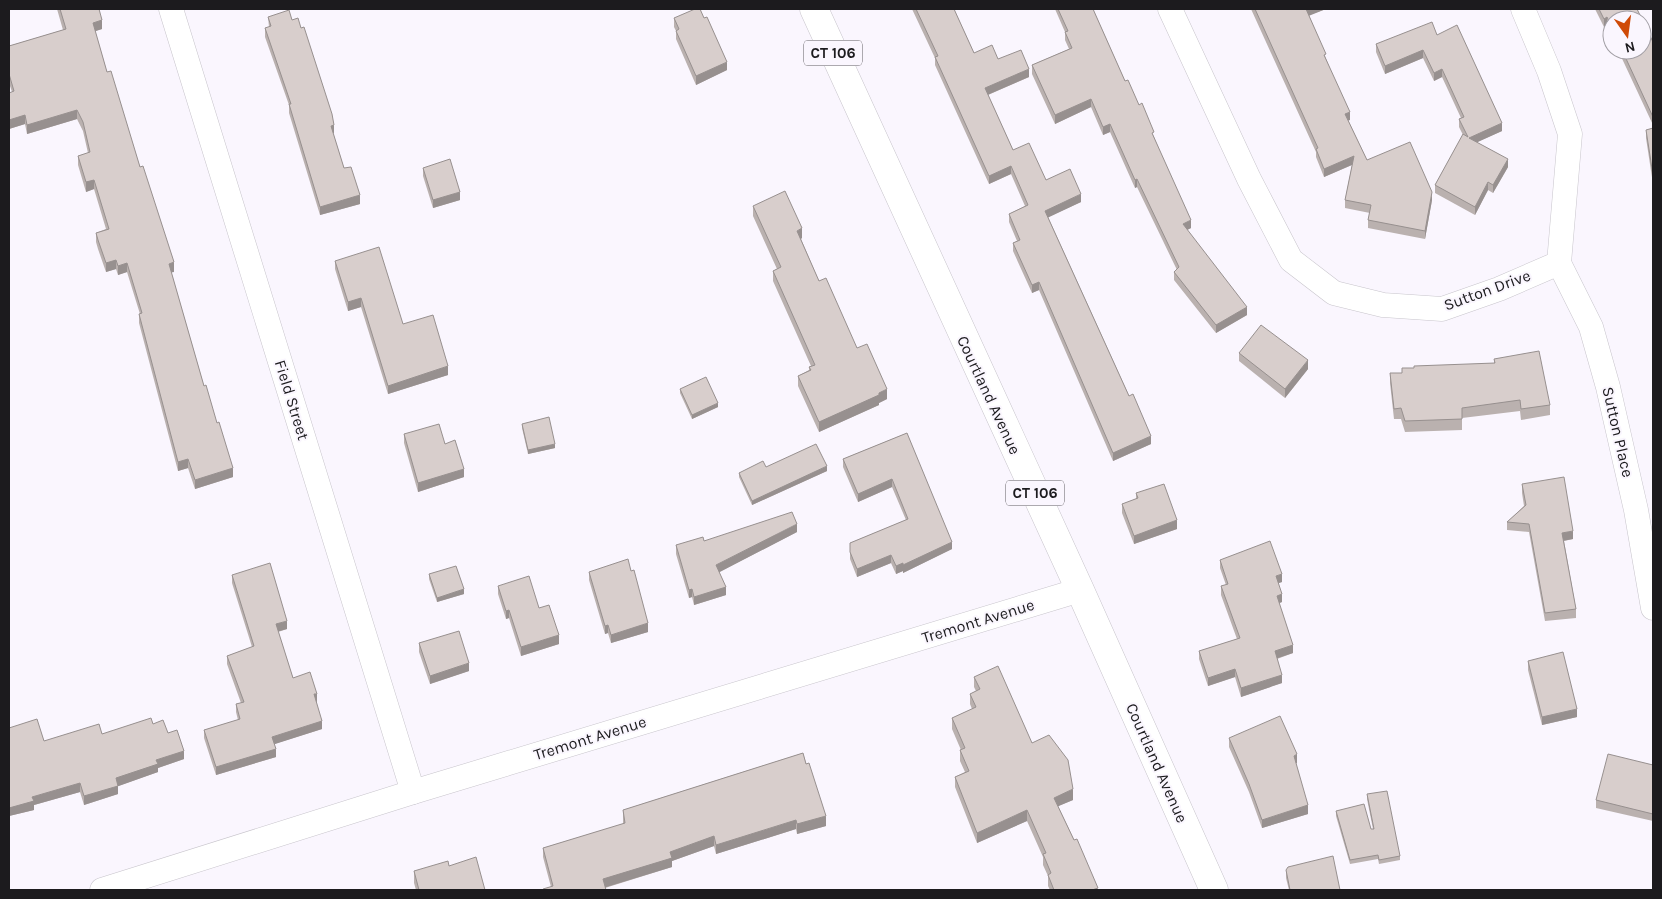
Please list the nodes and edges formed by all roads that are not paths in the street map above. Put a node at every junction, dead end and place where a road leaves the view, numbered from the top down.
1 (172, 9) edge
2 (814, 9) edge
3 (1170, 9) edge
4 (1523, 9) edge
5 (1559, 263) junction
6 (1080, 590) junction
7 (1653, 608) edge
8 (413, 792) junction
9 (102, 890) edge
10 (1214, 890) edge

1 - 8 street, Field Street
2 - 6 main road, Courtland Avenue / CT 106
3 - 5 street, Sutton Drive
4 - 5 street
5 - 7 street, Sutton Place
6 - 8 street, Tremont Avenue
6 - 10 main road, Courtland Avenue / CT 106
8 - 9 street, Tremont Avenue

